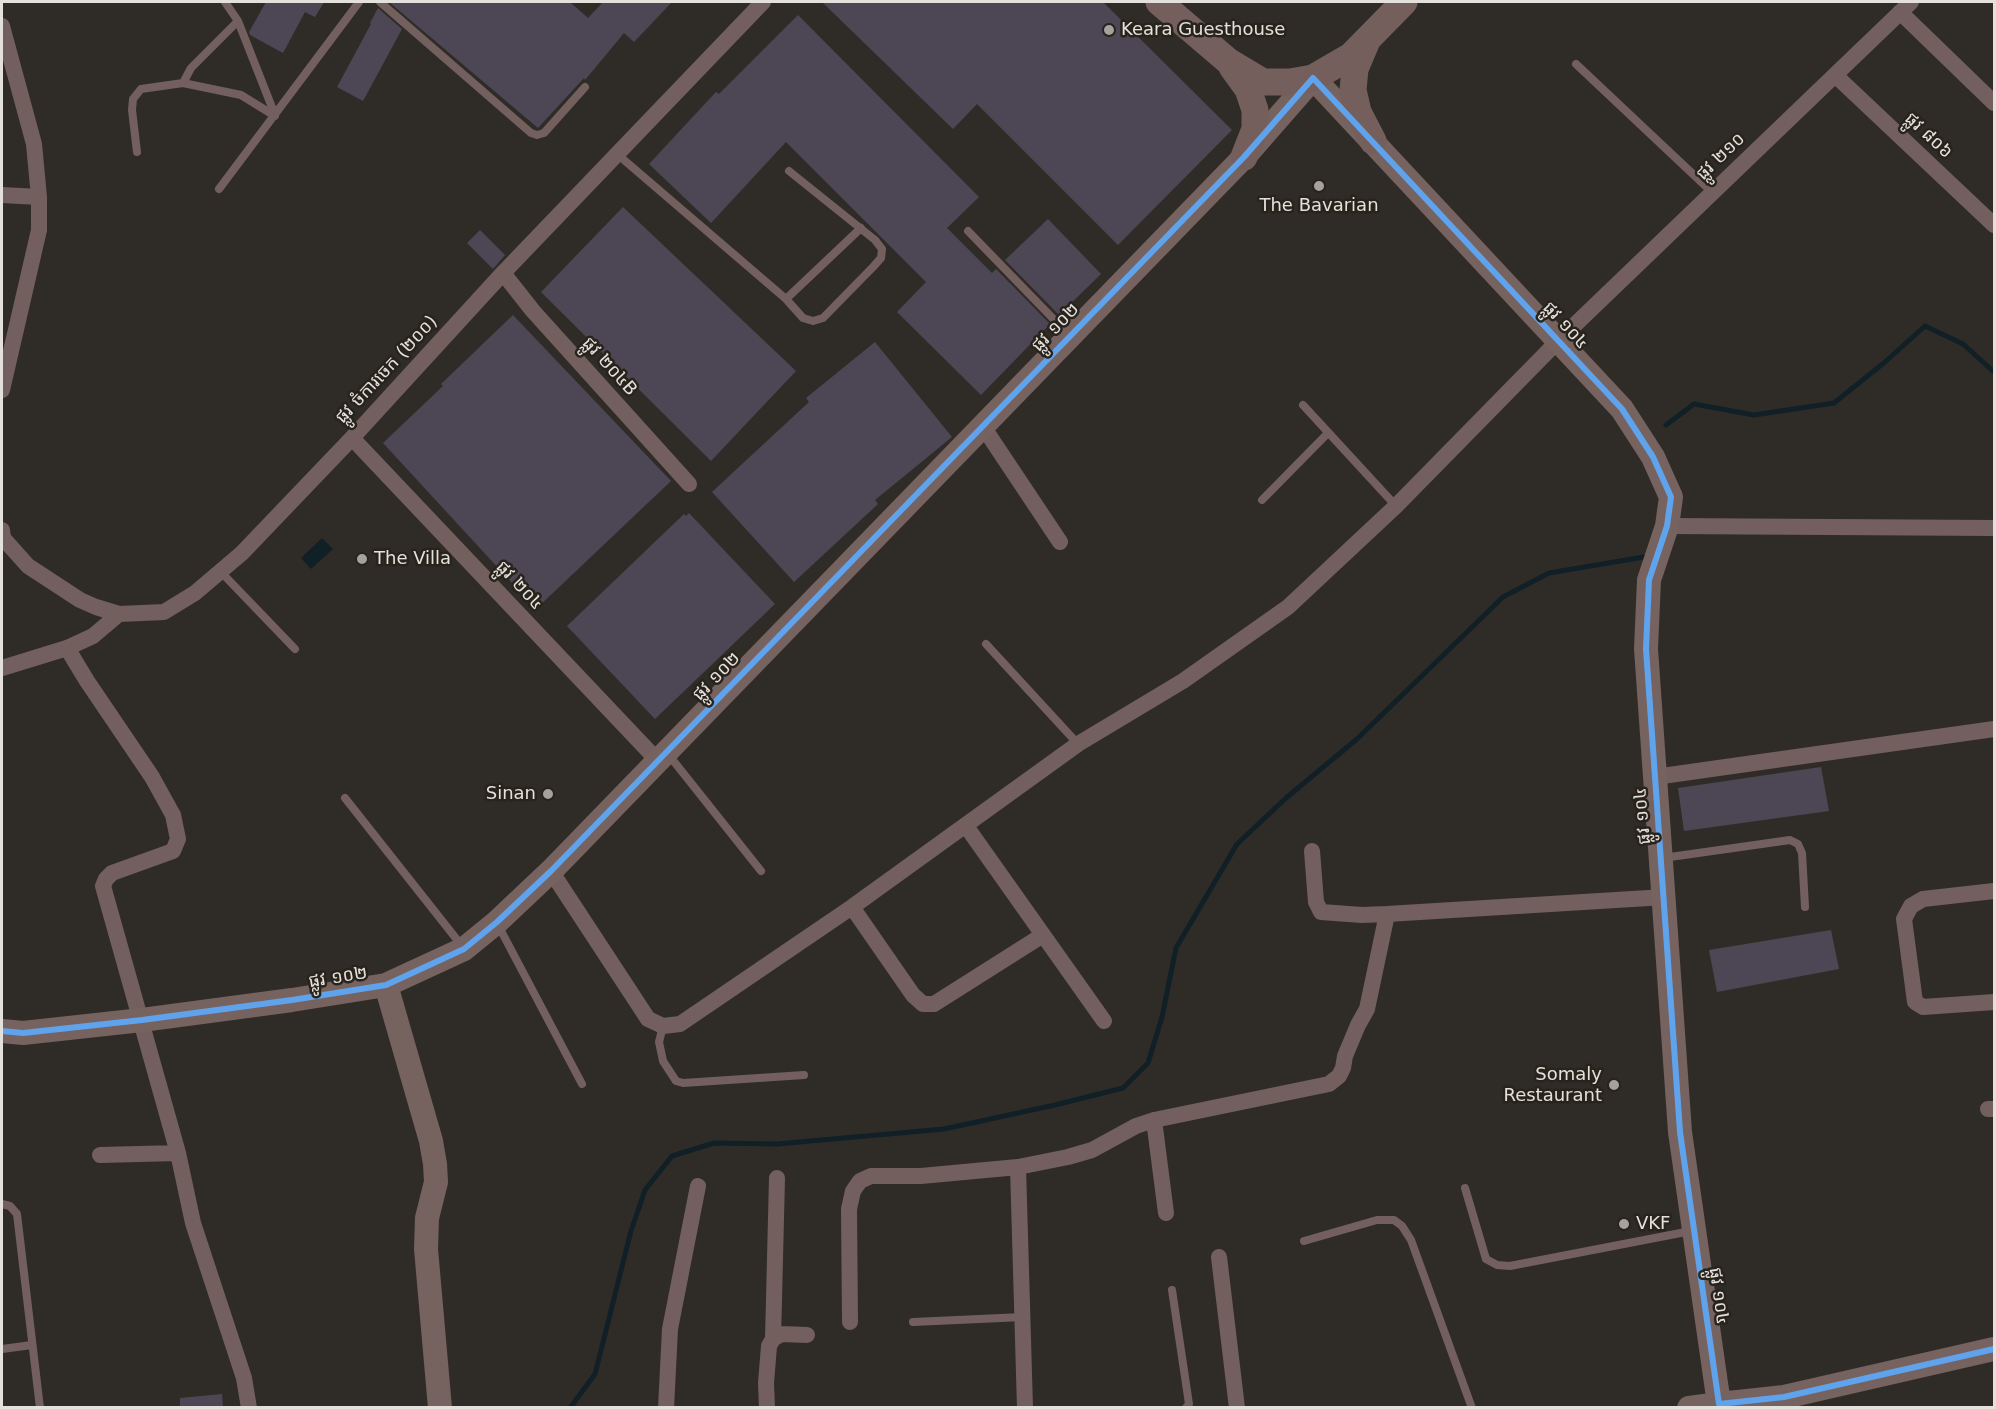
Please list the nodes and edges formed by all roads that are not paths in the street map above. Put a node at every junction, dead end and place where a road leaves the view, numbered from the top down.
1 (225, 2) edge
2 (359, 2) edge
3 (380, 2) edge
4 (763, 2) edge
5 (1159, 2) edge
6 (1404, 2) edge
7 (1905, 7) edge
8 (238, 21) junction
9 (2, 26) edge
10 (1368, 39) junction
11 (1228, 61) junction
12 (1576, 64) dead end
13 (1835, 75) junction
14 (1313, 78) junction
15 (183, 83) junction
16 (585, 87) dead end
17 (1995, 103) edge
18 (275, 116) junction
19 (1373, 141) junction
20 (137, 152) dead end
21 (617, 154) junction
22 (1244, 157) junction
23 (789, 171) dead end
24 (219, 189) dead end
25 (1713, 193) junction
26 (2, 195) edge
27 (39, 197) junction
28 (1995, 225) edge
29 (861, 228) junction
30 (968, 231) dead end
31 (502, 273) junction
32 (786, 299) junction
33 (1069, 336) junction
34 (1558, 342) junction
35 (2, 390) edge
36 (1303, 405) dead end
37 (982, 426) junction
38 (1328, 433) junction
39 (352, 438) junction
40 (689, 484) dead end
41 (1262, 500) dead end
42 (1396, 506) junction
43 (1667, 526) junction
44 (1995, 528) edge
45 (2, 530) edge
46 (1060, 542) dead end
47 (220, 571) junction
48 (119, 614) junction
49 (986, 644) dead end
50 (67, 648) junction
51 (295, 649) dead end
52 (2, 668) edge
53 (1995, 729) edge
54 (1078, 744) junction
55 (662, 756) junction
56 (1655, 777) junction
57 (345, 798) dead end
58 (966, 826) junction
59 (1312, 851) dead end
60 (1662, 858) junction
61 (551, 871) junction
62 (761, 871) dead end
63 (1995, 891) edge
64 (1665, 897) junction
65 (852, 907) junction
66 (1805, 907) dead end
67 (1387, 914) junction
68 (497, 922) junction
69 (1043, 935) junction
70 (464, 949) junction
71 (386, 985) junction
72 (1995, 1002) edge
73 (142, 1020) junction
74 (1104, 1021) dead end
75 (663, 1026) junction
76 (2, 1031) edge
77 (804, 1076) dead end
78 (582, 1084) dead end
79 (1154, 1120) junction
80 (178, 1153) junction
81 (100, 1155) dead end
82 (1018, 1167) junction
83 (777, 1178) dead end
84 (698, 1186) dead end
85 (1465, 1188) dead end
86 (2, 1204) edge
87 (1166, 1213) dead end
88 (1694, 1231) junction
89 (1304, 1241) dead end
90 (1219, 1257) dead end
91 (1172, 1290) dead end
92 (1023, 1317) junction
93 (850, 1322) dead end
94 (913, 1322) dead end
95 (807, 1335) dead end
96 (773, 1339) junction
97 (32, 1345) junction
98 (2, 1349) edge
99 (1995, 1349) edge
100 (1734, 1404) edge
101 (40, 1407) edge
102 (249, 1407) edge
103 (440, 1407) edge
104 (666, 1407) edge
105 (767, 1407) edge
106 (1025, 1407) edge
107 (1186, 1407) edge
108 (1238, 1407) edge
109 (1472, 1407) edge
110 (1689, 1407) edge

1 - 8 lane
2 - 18 lane
3 - 16 lane
4 - 21 street, ផ្លូវ ចំការចេក (២០០)
5 - 11 main road
6 - 10 main road
7 - 13 street, ផ្លូវ ២១០
7 - 17 street
8 - 15 lane
8 - 18 lane
9 - 27 street
10 - 14 main road
10 - 19 main road
11 - 14 main road
11 - 22 main road
12 - 25 lane
13 - 25 street, ផ្លូវ ២១០
13 - 28 street, ផ្លូវ ៨០៦
14 - 19 street, ផ្លូវ ១០៤
14 - 22 street, ផ្លូវ ១០២
15 - 18 lane
15 - 20 lane
18 - 24 lane
19 - 34 street, ផ្លូវ ១០៤
21 - 31 street, ផ្លូវ ចំការចេក (២០០)
21 - 32 lane
22 - 33 street, ផ្លូវ ១០២
23 - 29 lane
25 - 34 street, ផ្លូវ ២១០
26 - 27 street
27 - 35 street
29 - 32 lane
29 - 32 lane
30 - 33 lane
31 - 39 street, ផ្លូវ ចំការចេក (២០០)
31 - 40 street, ផ្លូវ ២០៤B
33 - 37 street, ផ្លូវ ១០២
34 - 42 street, ផ្លូវ ២១០
34 - 43 street, ផ្លូវ ១០៤
36 - 38 lane
37 - 46 street
37 - 55 street, ផ្លូវ ១០២
38 - 41 lane
38 - 42 lane
39 - 47 street, ផ្លូវ ចំការចេក (២០០)
39 - 55 street, ផ្លូវ ២០៤
42 - 54 street, ផ្លូវ ២១០
43 - 44 street
43 - 56 street, ផ្លូវ ១០៤
45 - 48 street, ផ្លូវ ចំការចេក (២០០)
47 - 48 street, ផ្លូវ ចំការចេក (២០០)
47 - 51 lane
48 - 50 street
49 - 54 lane
50 - 52 street
50 - 73 street
53 - 56 street
54 - 58 street, ផ្លូវ ២១០
55 - 61 street, ផ្លូវ ១០២
55 - 62 lane
56 - 60 street, ផ្លូវ ១០៤
57 - 70 lane
58 - 65 street, ផ្លូវ ២១០
58 - 69 street
59 - 67 street
60 - 64 street, ផ្លូវ ១០៤
60 - 66 lane
61 - 68 street, ផ្លូវ ១០២
61 - 75 street
63 - 72 street
64 - 67 street
64 - 88 street, ផ្លូវ ១០៤
65 - 69 street
65 - 75 street, ផ្លូវ ២១០
67 - 79 street
68 - 70 street, ផ្លូវ ១០២
68 - 78 lane
69 - 74 street
70 - 71 street, ផ្លូវ ១០២
71 - 73 street, ផ្លូវ ១០២
71 - 103 street
73 - 76 street, ផ្លូវ ១០២
73 - 80 street
75 - 77 lane
79 - 82 street
79 - 87 street
80 - 81 street
80 - 102 street
82 - 92 street
82 - 93 street
83 - 96 street
84 - 104 street
85 - 88 lane
86 - 97 lane
88 - 100 street, ផ្លូវ ១០៤
89 - 109 lane
90 - 108 street
91 - 107 lane
92 - 94 lane
92 - 106 street
95 - 96 street
96 - 105 street
97 - 98 lane
97 - 101 lane
99 - 100 street
100 - 110 street

